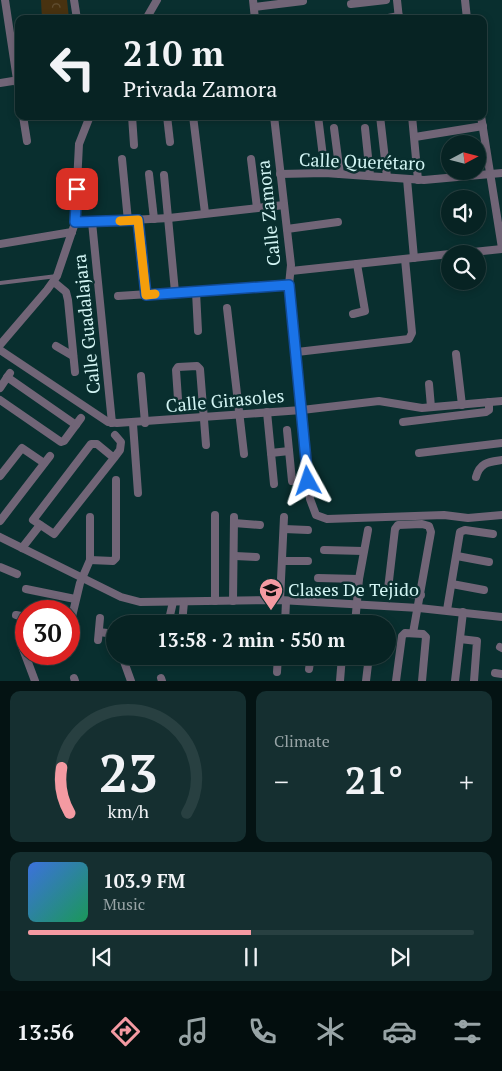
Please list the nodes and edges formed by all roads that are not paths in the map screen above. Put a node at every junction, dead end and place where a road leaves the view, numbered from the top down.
1 (74, 0) edge
2 (156, 0) edge
3 (386, 0) edge
4 (397, 0) edge
5 (465, 0) edge
6 (303, 1) edge
7 (4, 2) edge
8 (253, 4) edge
9 (351, 4) dead end
10 (76, 15) edge
11 (148, 15) edge
12 (399, 15) edge
13 (467, 15) edge
14 (15, 63) edge
15 (15, 80) edge
16 (0, 83) edge
17 (24, 120) edge
18 (88, 120) edge
19 (132, 120) edge
20 (167, 120) edge
21 (193, 120) edge
22 (274, 120) edge
23 (318, 120) edge
24 (380, 120) edge
25 (412, 120) edge
26 (482, 120) edge
27 (483, 126) junction
28 (334, 128) dead end
29 (364, 128) dead end
30 (414, 137) junction
31 (27, 140) dead end
32 (170, 142) dead end
33 (134, 145) dead end
34 (122, 159) dead end
35 (251, 159) dead end
36 (325, 173) junction
37 (490, 173) junction
38 (502, 173) edge
39 (149, 174) dead end
40 (280, 174) junction
41 (340, 174) junction
42 (164, 175) dead end
43 (370, 176) junction
44 (387, 177) junction
45 (406, 178) junction
46 (418, 180) junction
47 (284, 205) junction
48 (257, 208) junction
49 (205, 213) junction
50 (169, 218) junction
51 (154, 219) junction
52 (138, 220) junction
53 (128, 221) junction
54 (75, 222) junction
55 (92, 222) junction
56 (338, 222) dead end
57 (287, 229) junction
58 (72, 232) junction
59 (0, 244) edge
60 (502, 248) edge
61 (486, 250) edge
62 (441, 255) edge
63 (414, 258) junction
64 (405, 259) junction
65 (356, 264) junction
66 (291, 271) junction
67 (55, 279) junction
68 (0, 283) edge
69 (289, 285) junction
70 (175, 292) junction
71 (196, 292) junction
72 (146, 295) junction
73 (118, 296) dead end
74 (227, 308) dead end
75 (353, 314) dead end
76 (198, 331) dead end
77 (0, 346) edge
78 (56, 346) dead end
79 (0, 350) edge
80 (297, 352) junction
81 (456, 354) dead end
82 (73, 356) junction
83 (75, 372) dead end
84 (141, 376) dead end
85 (429, 384) dead end
86 (0, 388) edge
87 (0, 400) edge
88 (178, 400) dead end
89 (502, 401) edge
90 (489, 402) junction
91 (462, 405) junction
92 (432, 407) junction
93 (302, 410) junction
94 (267, 412) junction
95 (240, 413) junction
96 (202, 416) junction
97 (80, 418) dead end
98 (404, 422) dead end
99 (112, 423) junction
100 (145, 423) junction
101 (134, 424) junction
102 (76, 425) junction
103 (287, 430) dead end
104 (115, 435) dead end
105 (502, 443) edge
106 (206, 445) dead end
107 (289, 450) junction
108 (271, 453) junction
109 (419, 453) dead end
110 (244, 454) dead end
111 (50, 456) dead end
112 (114, 458) junction
113 (502, 460) edge
114 (44, 463) junction
115 (0, 476) edge
116 (476, 477) dead end
117 (116, 480) dead end
118 (292, 481) dead end
119 (274, 484) dead end
120 (138, 493) dead end
121 (3, 512) edge
122 (215, 515) dead end
123 (502, 515) edge
124 (90, 517) dead end
125 (284, 517) dead end
126 (0, 521) edge
127 (40, 525) junction
128 (260, 525) dead end
129 (284, 529) junction
130 (308, 530) dead end
131 (368, 530) dead end
132 (494, 534) dead end
133 (0, 537) edge
134 (22, 548) junction
135 (324, 550) dead end
136 (363, 551) junction
137 (235, 556) junction
138 (457, 556) junction
139 (256, 557) dead end
140 (90, 560) junction
141 (282, 561) junction
142 (308, 561) dead end
143 (489, 562) dead end
144 (0, 568) edge
145 (17, 574) dead end
146 (82, 578) junction
147 (318, 578) dead end
148 (359, 579) junction
149 (452, 584) junction
150 (26, 589) dead end
151 (484, 590) dead end
152 (421, 595) junction
153 (75, 599) joint
154 (216, 601) junction
155 (233, 601) junction
156 (283, 601) junction
157 (173, 602) junction
158 (184, 602) junction
159 (356, 604) junction
160 (419, 608) junction
161 (447, 610) junction
162 (462, 612) junction
163 (170, 615) edge
164 (183, 615) edge
165 (284, 615) edge
166 (355, 615) edge
167 (502, 617) edge
168 (100, 618) dead end
169 (413, 633) junction
170 (106, 635) edge
171 (460, 639) junction
172 (29, 665) edge
173 (125, 665) edge
174 (277, 665) edge
175 (310, 665) edge
176 (341, 665) edge
177 (368, 665) edge
178 (309, 669) dead end
179 (277, 672) dead end
180 (35, 681) edge
181 (131, 681) edge
182 (340, 681) edge
183 (366, 681) edge
184 (396, 681) edge
185 (422, 681) edge
186 (455, 681) edge
187 (474, 681) edge

1 - 10 street
2 - 11 street
3 - 9 street
4 - 12 street
5 - 13 street
6 - 8 street
7 - 14 street
15 - 16 street
17 - 31 street
18 - 54 street
19 - 33 street
20 - 32 street
21 - 49 street
22 - 40 street, Calle Zamora
23 - 36 street
24 - 44 street
25 - 30 street
26 - 27 street
27 - 30 street
27 - 37 street
28 - 41 street
29 - 43 street
30 - 46 street
34 - 53 street
35 - 48 street
36 - 40 street, Calle Querétaro
36 - 41 street, Calle Querétaro
37 - 38 street, Calle Querétaro
37 - 46 street, Calle Querétaro
37 - 60 street
39 - 51 street
40 - 47 street, Calle Zamora
41 - 43 street, Calle Querétaro
42 - 50 street
43 - 44 street, Calle Querétaro
44 - 45 street, Calle Querétaro
45 - 46 street, Calle Querétaro
45 - 63 street
47 - 48 street
47 - 57 street, Calle Zamora
48 - 49 street
49 - 50 street
50 - 51 street
50 - 70 street
51 - 52 street
52 - 53 street
52 - 72 street
53 - 55 street
54 - 55 street
54 - 58 street
55 - 99 street, Calle Guadalajara
56 - 57 street
57 - 66 street, Calle Zamora
58 - 59 street
58 - 67 street
60 - 61 street
62 - 63 street
63 - 64 street
64 - 65 street
64 - 80 street
65 - 66 street
65 - 75 street
66 - 69 street, Calle Zamora
67 - 68 lane
67 - 77 street
67 - 82 street
69 - 71 street
69 - 80 street, Calle Zamora
70 - 71 street
70 - 72 street
71 - 76 street
72 - 73 street
74 - 95 street
78 - 82 street
79 - 99 street
80 - 93 street, Calle Zamora
81 - 91 street
82 - 83 street
84 - 100 street
85 - 92 street
86 - 102 street
87 - 102 street
88 - 96 street
89 - 90 street, Calle Girasoles
90 - 91 street, Calle Girasoles
90 - 98 street
91 - 92 street, Calle Girasoles
92 - 93 street, Calle Girasoles
93 - 94 street, Calle Girasoles
93 - 123 street, Calle Zamora
94 - 95 street, Calle Girasoles
94 - 108 street
95 - 96 street, Calle Girasoles
95 - 110 street
96 - 100 street, Calle Girasoles
96 - 106 street
97 - 102 street
99 - 101 street, Calle Girasoles
100 - 101 street, Calle Girasoles
101 - 120 street
103 - 107 street
104 - 112 street
105 - 109 street
107 - 108 street
107 - 118 street
108 - 119 street
111 - 114 street
112 - 127 street
112 - 127 street
113 - 116 street
114 - 115 street
114 - 121 street
117 - 140 street
121 - 126 street
122 - 154 street
124 - 140 street
125 - 129 street
127 - 134 street
128 - 137 street
129 - 130 street
129 - 141 street
131 - 136 street
132 - 138 street
133 - 134 street
134 - 146 street
135 - 136 street
136 - 148 street
137 - 139 street
137 - 155 street
138 - 143 street
138 - 149 street
140 - 146 street
141 - 142 street
141 - 156 street
144 - 145 street
146 - 153 street
146 - 157 street
147 - 148 street
148 - 159 street
149 - 151 street
149 - 161 street
150 - 153 street
152 - 152 street
152 - 160 street
154 - 155 street
154 - 158 street
155 - 156 street
156 - 159 street
156 - 165 street
157 - 158 street
157 - 163 street
158 - 164 street
159 - 160 street
159 - 166 street
160 - 161 street
160 - 169 street
161 - 162 street
162 - 167 street
162 - 171 street
168 - 170 street
169 - 184 street
169 - 185 street
171 - 186 street
171 - 187 street
172 - 180 street
173 - 181 street
174 - 179 street
175 - 178 street
176 - 182 street
177 - 183 street

